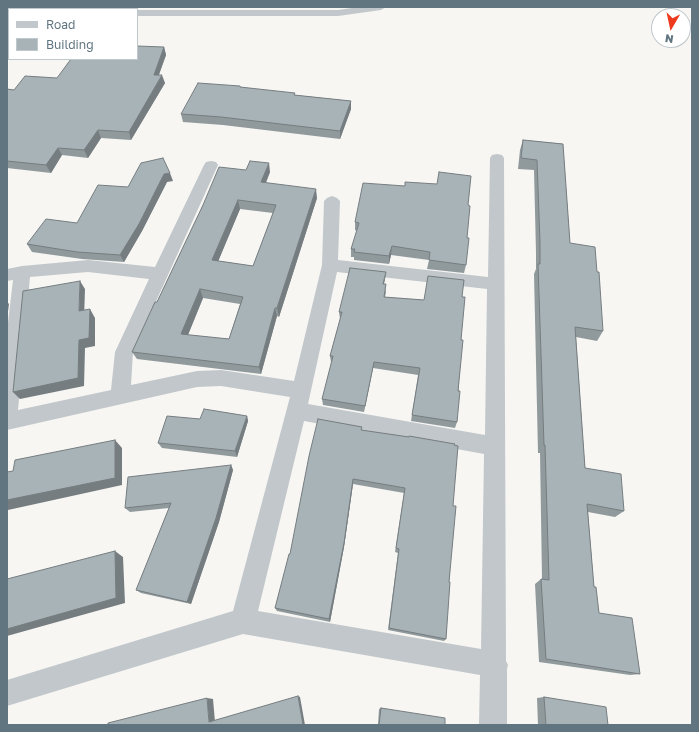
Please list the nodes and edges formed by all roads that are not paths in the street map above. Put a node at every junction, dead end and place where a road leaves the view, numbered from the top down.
1 (381, 7) edge
2 (138, 13) edge
3 (497, 158) dead end
4 (211, 165) dead end
5 (332, 201) dead end
6 (330, 265) junction
7 (15, 274) edge
8 (159, 274) junction
9 (496, 284) junction
10 (302, 390) junction
11 (120, 397) junction
12 (296, 411) junction
13 (7, 421) edge
14 (495, 446) junction
15 (243, 621) junction
16 (495, 666) junction
17 (7, 693) edge
18 (493, 725) edge

1 - 2 street
3 - 9 street
4 - 8 street
5 - 6 street
6 - 9 street
6 - 10 street
7 - 8 street
7 - 13 street
8 - 11 street
9 - 14 street
10 - 11 street
10 - 12 street
11 - 13 street
12 - 14 street
12 - 15 street
14 - 16 street
15 - 16 street
15 - 17 street
16 - 18 street

